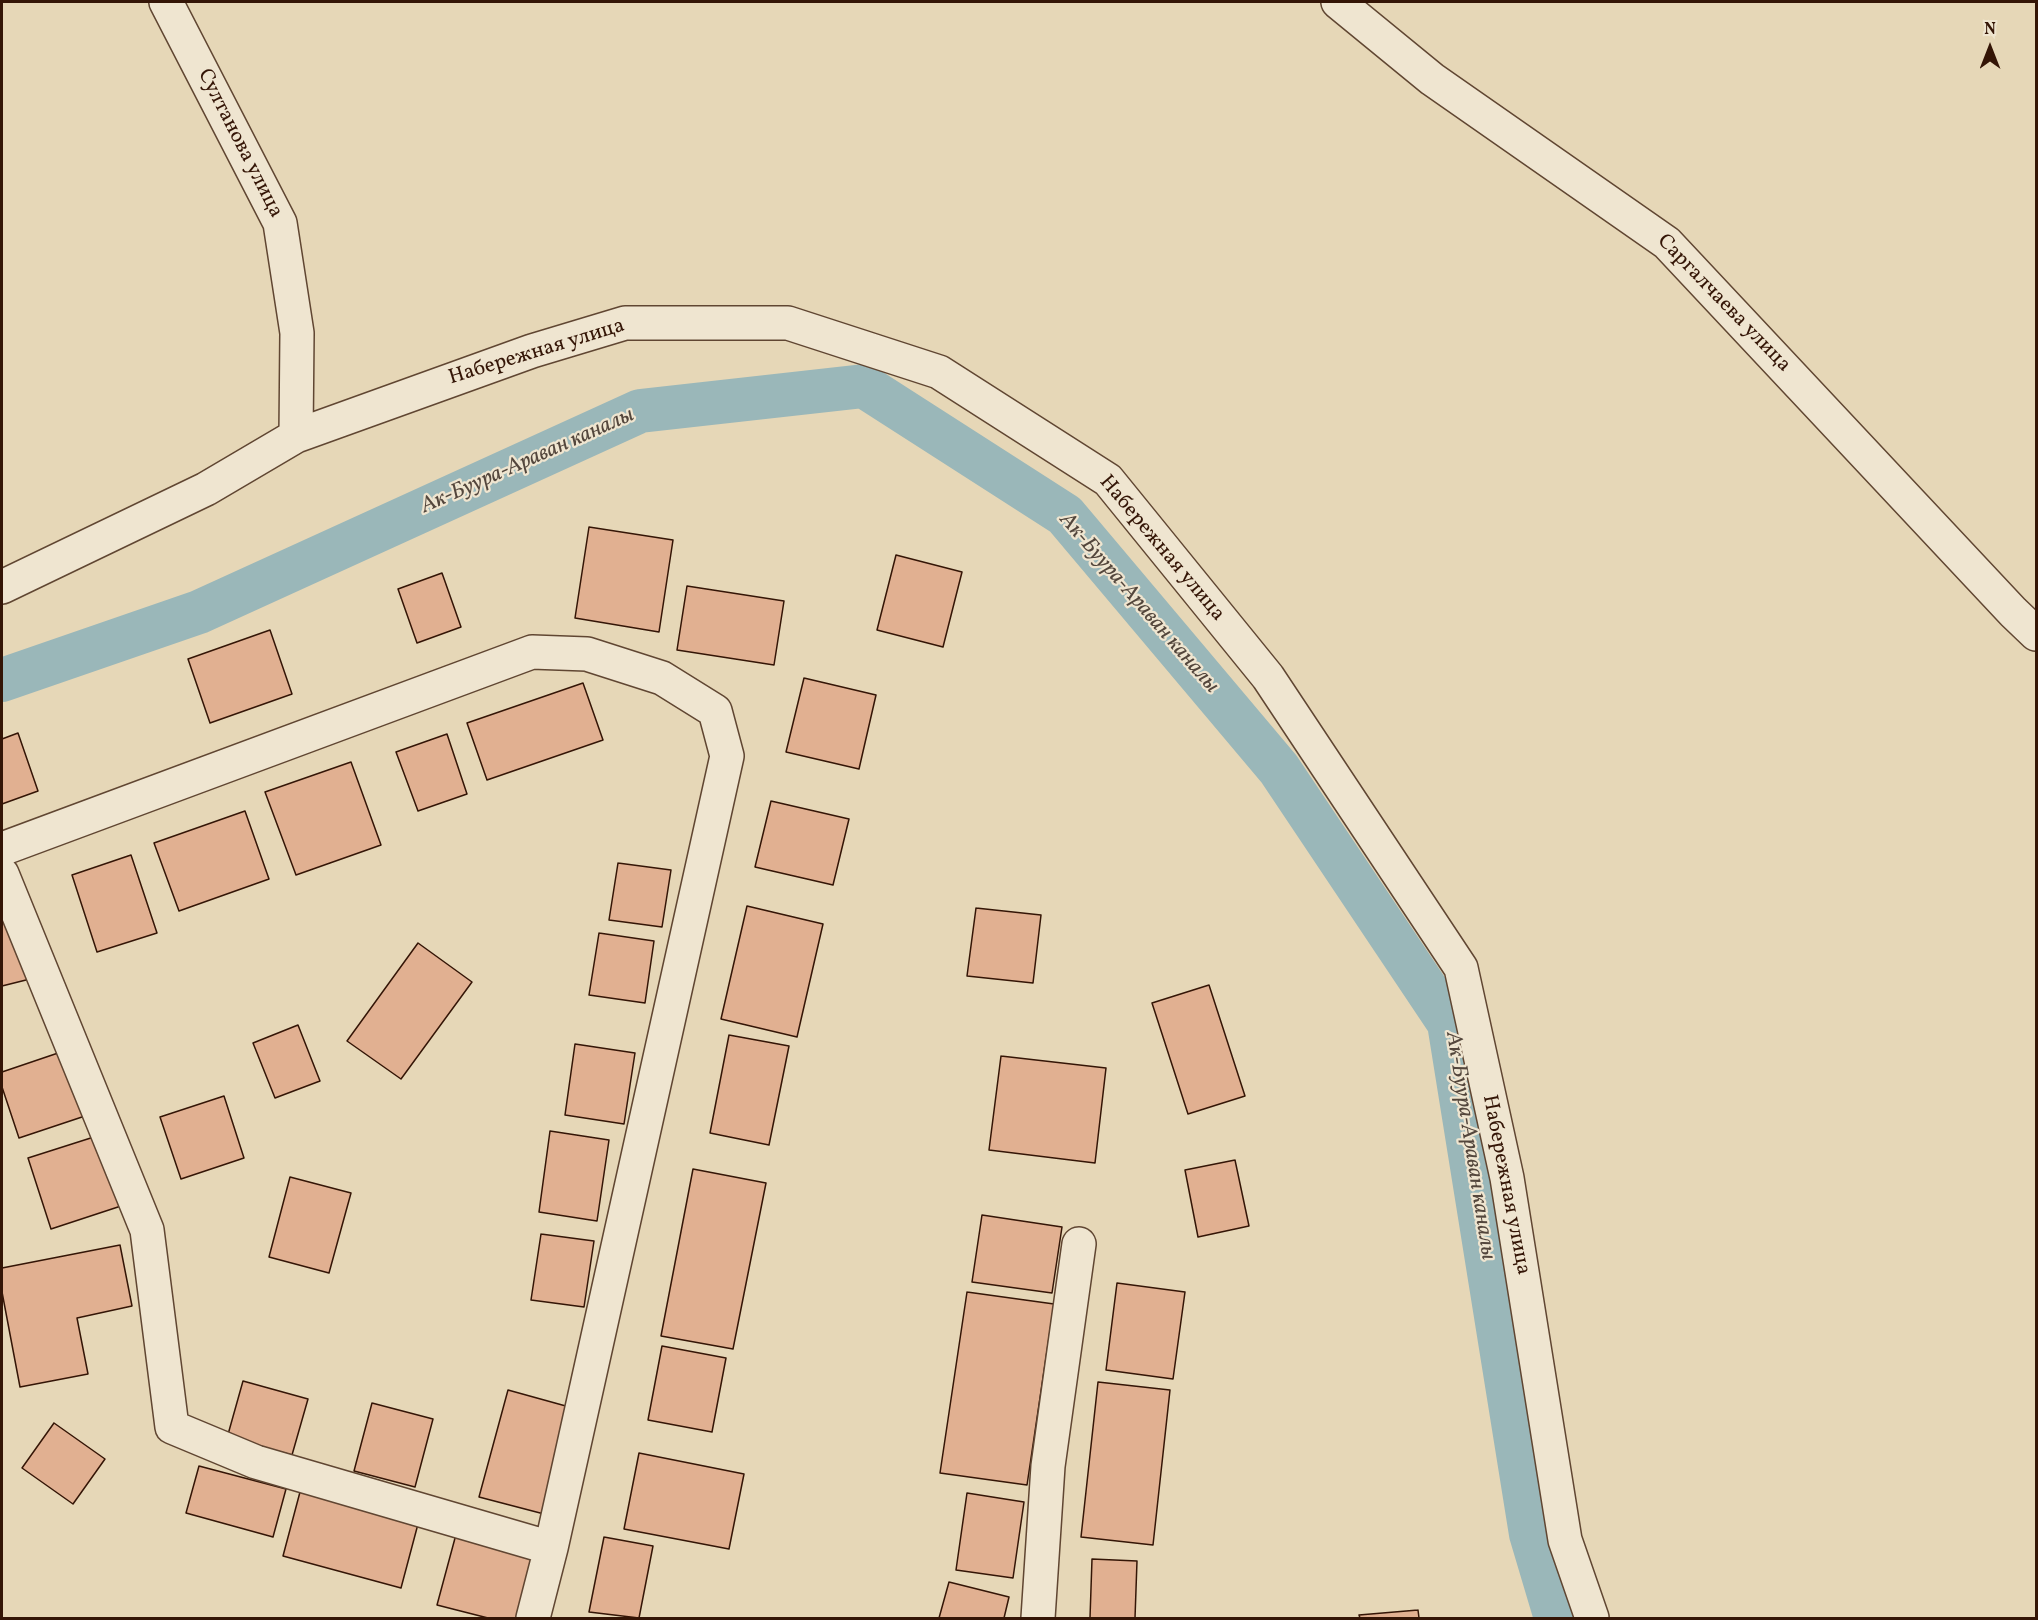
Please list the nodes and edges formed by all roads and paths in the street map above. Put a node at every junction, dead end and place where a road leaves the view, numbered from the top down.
1 (166, 2) edge
2 (1338, 2) edge
3 (296, 436) junction
4 (2, 587) edge
5 (2037, 634) edge
6 (2, 849) edge
7 (2, 874) edge
8 (1079, 1244) dead end
9 (551, 1548) junction
10 (533, 1618) edge
11 (1038, 1618) edge
12 (1592, 1618) edge

1 - 3 street, Султанова улица
2 - 5 street, Саргалчаева улица
3 - 4 street, Набережная улица
3 - 12 street, Набережная улица
6 - 9 street
7 - 9 street
8 - 11 street
9 - 10 street

